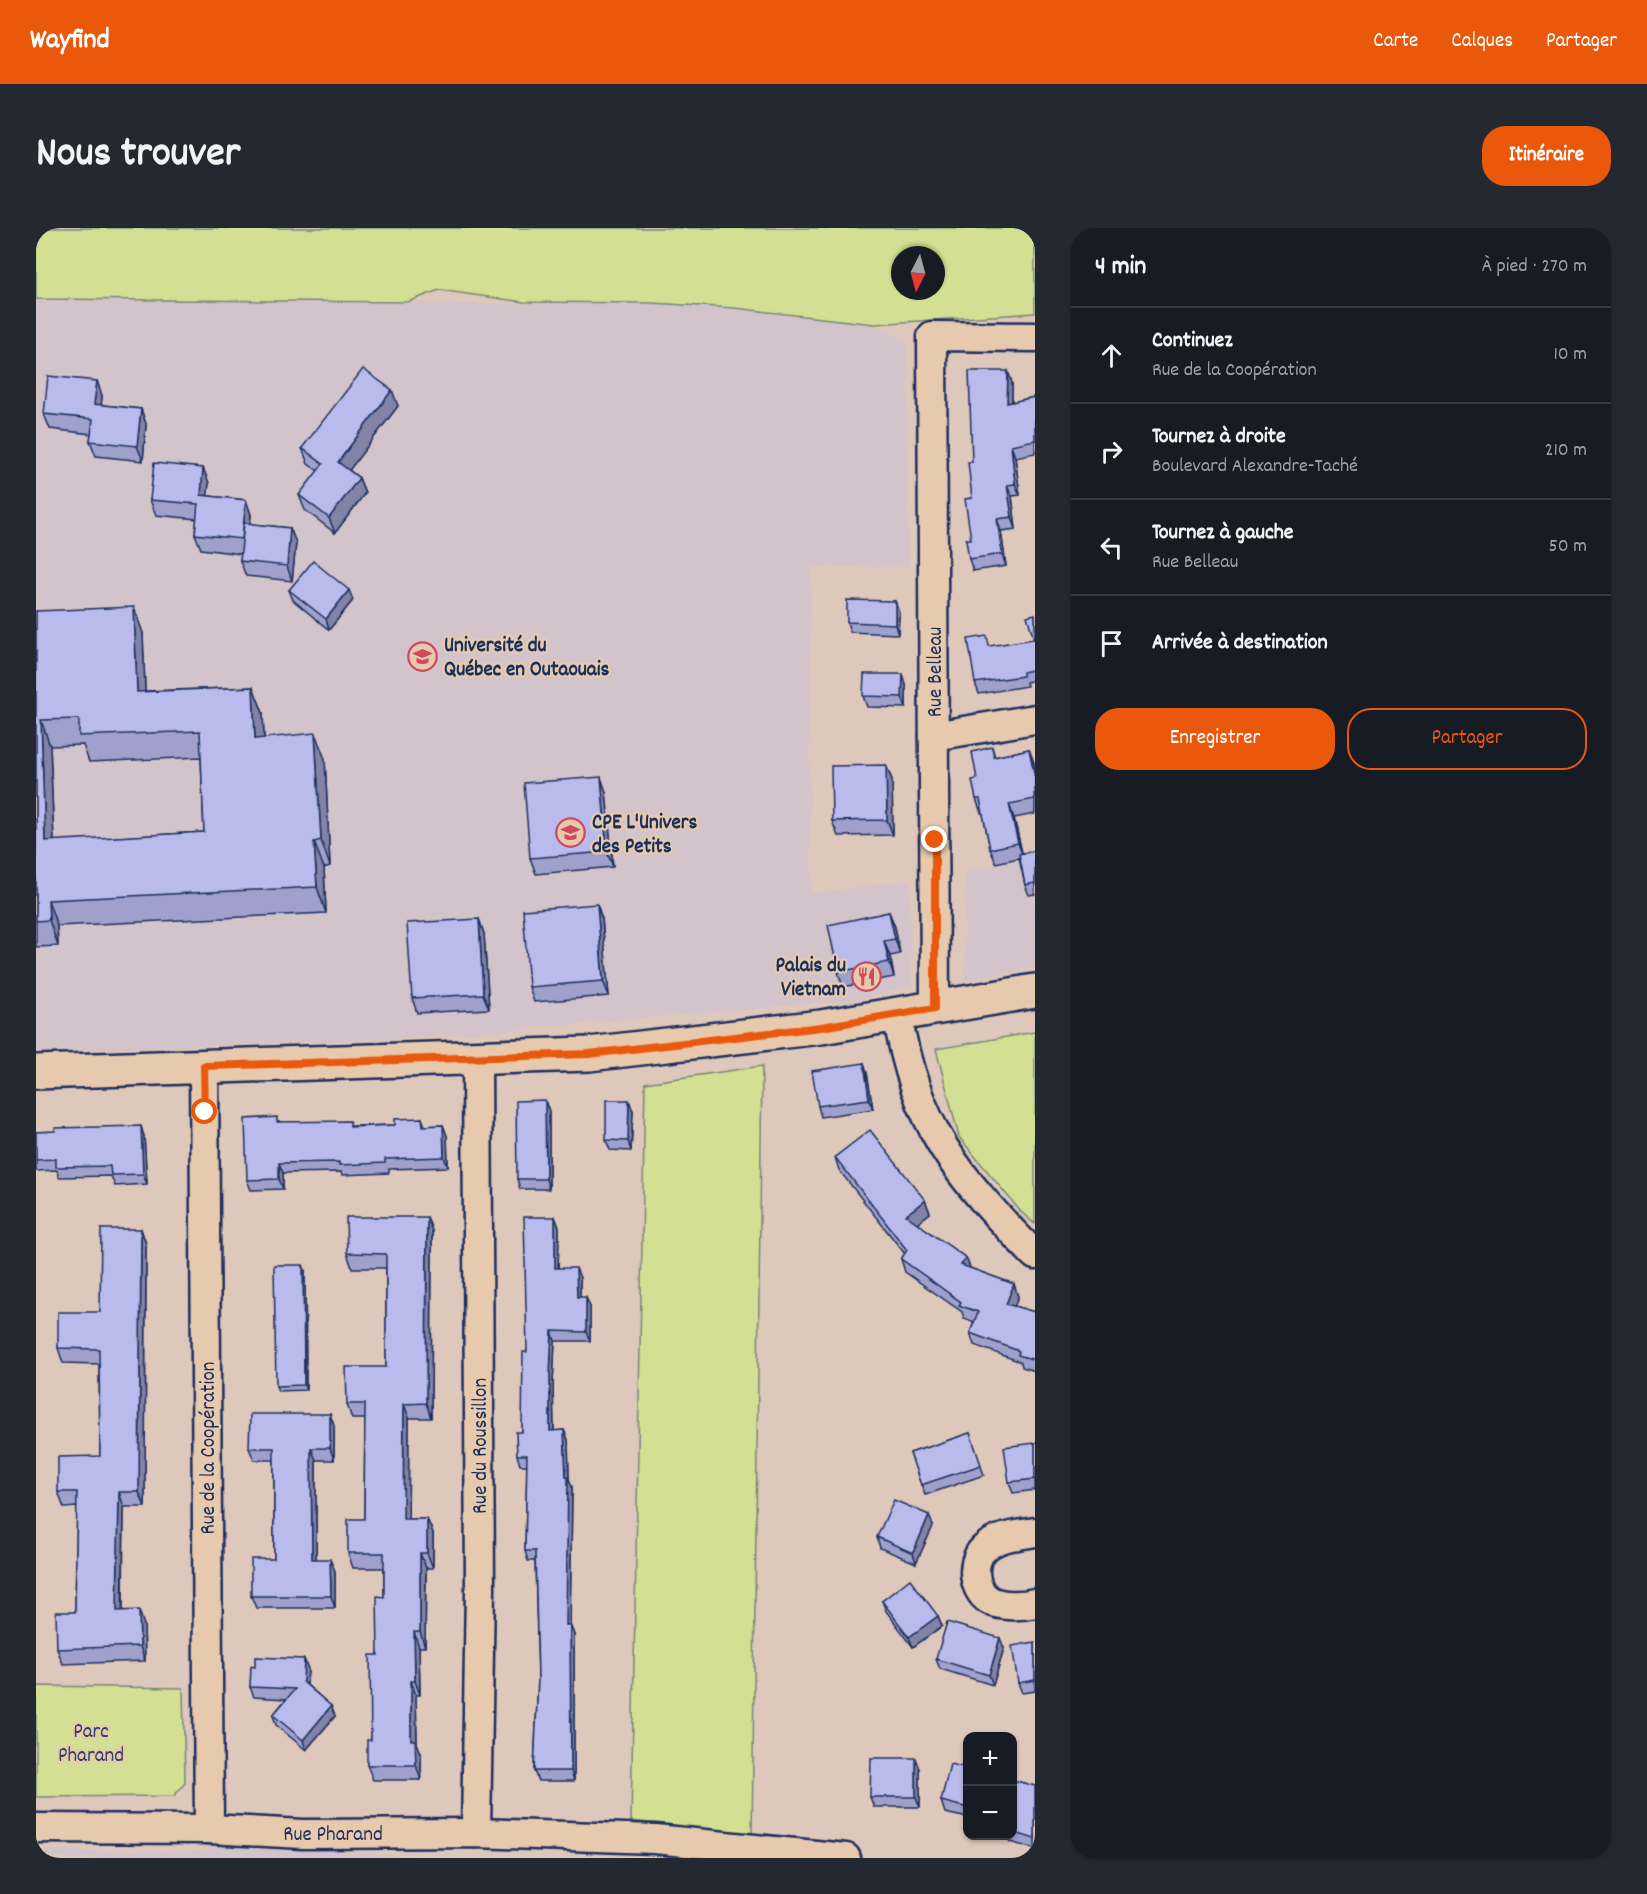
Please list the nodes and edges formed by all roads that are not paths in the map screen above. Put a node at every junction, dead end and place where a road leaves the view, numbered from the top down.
1 (1035, 337) edge
2 (1035, 719) edge
3 (934, 736) junction
4 (1035, 991) edge
5 (935, 1008) junction
6 (897, 1013) junction
7 (477, 1059) junction
8 (204, 1066) junction
9 (36, 1072) edge
10 (1035, 1255) edge
11 (1035, 1532) edge
12 (1035, 1603) edge
13 (36, 1828) edge
14 (209, 1829) junction
15 (476, 1833) junction
16 (846, 1858) edge

1 - 3 street, Rue Belleau
2 - 3 street
3 - 5 street, Rue Belleau
4 - 5 main road
5 - 6 main road
6 - 7 main road
6 - 10 street
7 - 8 main road
7 - 15 street, Rue du Roussillon
8 - 9 main road
8 - 14 street, Rue de la Coopération
11 - 12 street
13 - 14 street, Rue Pharand
14 - 15 street, Rue Pharand
15 - 16 street, Rue Pharand

